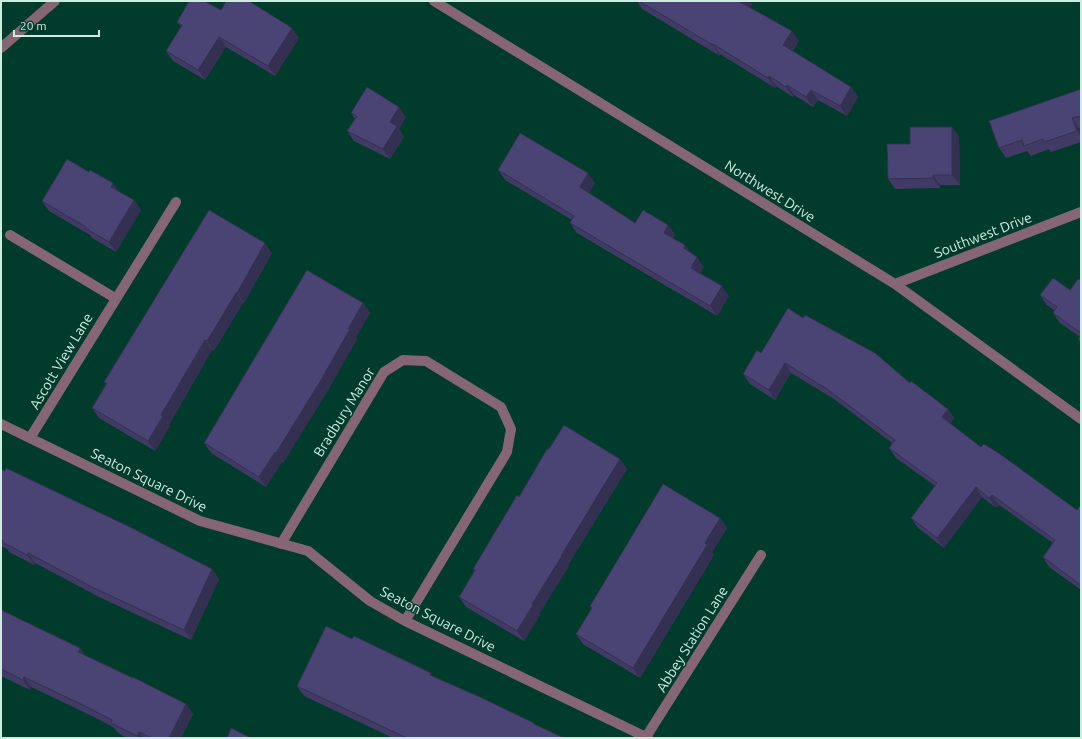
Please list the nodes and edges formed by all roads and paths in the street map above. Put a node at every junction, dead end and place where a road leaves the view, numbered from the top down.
1 (55, 1) edge
2 (434, 1) edge
3 (1, 48) edge
4 (176, 202) dead end
5 (1081, 212) edge
6 (10, 235) dead end
7 (895, 284) junction
8 (115, 298) junction
9 (1081, 419) edge
10 (1, 424) edge
11 (30, 438) junction
12 (281, 544) junction
13 (762, 555) dead end
14 (405, 621) junction
15 (647, 738) edge

1 - 3 street
2 - 7 street, Northwest Drive
4 - 8 street, Ascott View Lane
5 - 7 street, Southwest Drive
6 - 8 street
7 - 9 street, Northwest Drive
8 - 11 street, Ascott View Lane
10 - 11 street, Seaton Square Drive
11 - 12 street, Seaton Square Drive
12 - 14 street, Seaton Square Drive
12 - 14 street, Bradbury Manor
13 - 15 street, Abbey Station Lane
14 - 15 street, Seaton Square Drive

